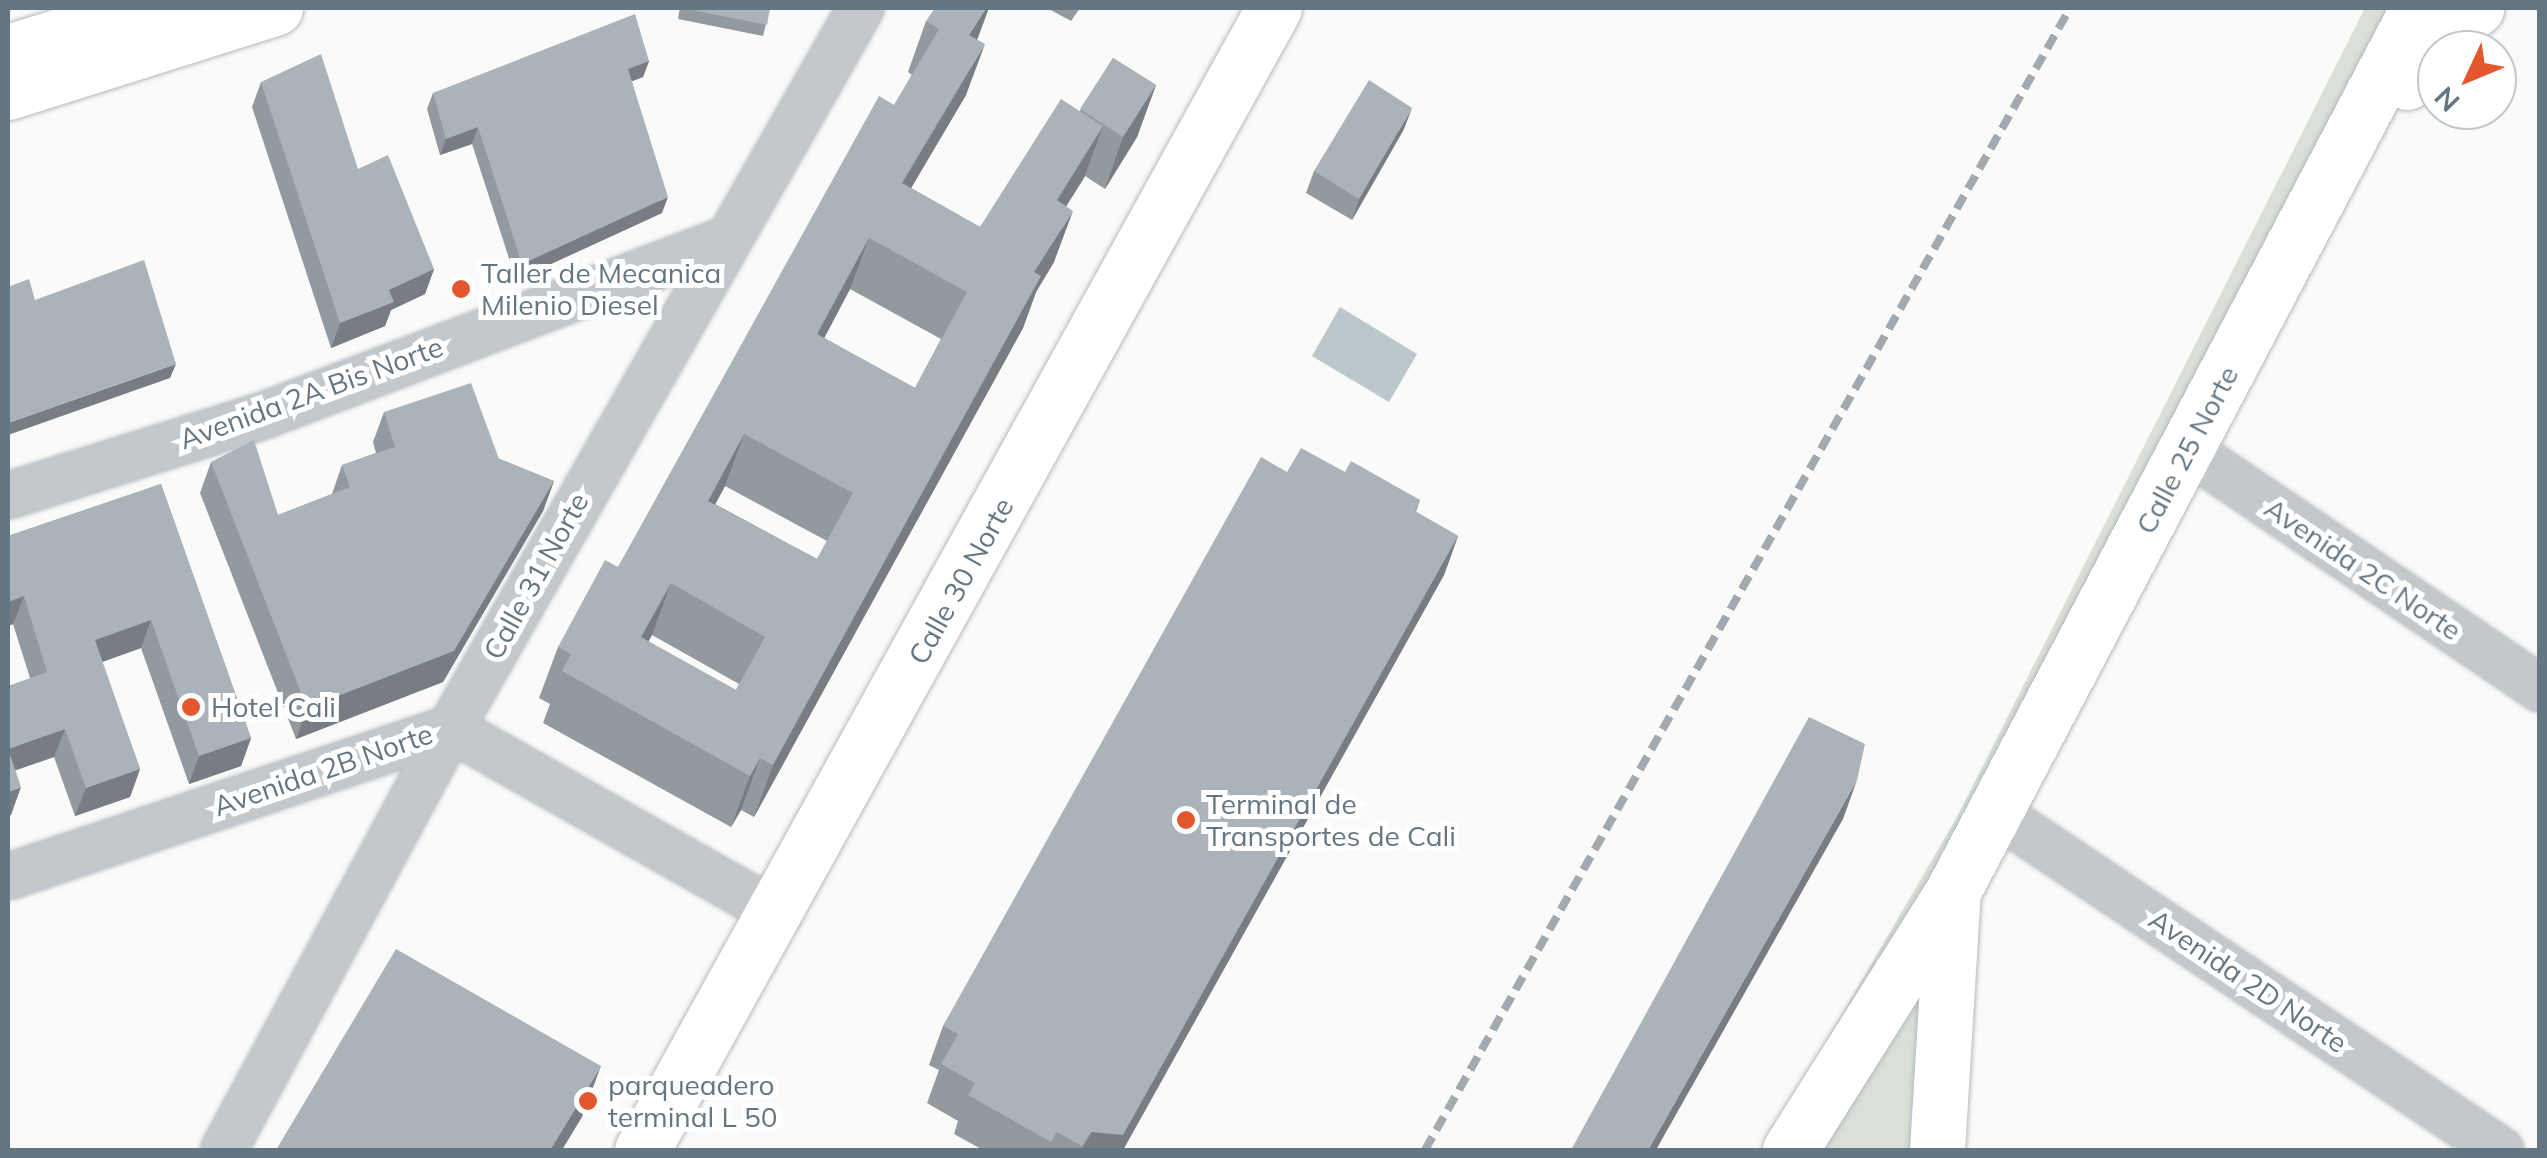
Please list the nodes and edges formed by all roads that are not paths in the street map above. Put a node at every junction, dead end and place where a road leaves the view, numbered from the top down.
1 (150, 8) edge
2 (275, 8) edge
3 (860, 8) edge
4 (1274, 8) edge
5 (2418, 8) edge
6 (2476, 8) edge
7 (8, 52) edge
8 (8, 92) edge
9 (2342, 154) junction
10 (724, 240) junction
11 (2188, 450) junction
12 (8, 495) edge
13 (2540, 688) edge
14 (450, 728) junction
15 (1995, 812) junction
16 (8, 876) edge
17 (1953, 892) junction
18 (780, 914) junction
19 (223, 1150) edge
20 (642, 1150) edge
21 (1790, 1150) edge
22 (1937, 1150) edge
23 (2500, 1150) edge

1 - 7 main road
2 - 8 main road
3 - 10 street, Calle 31 Norte
4 - 18 main road, Calle 30 Norte
5 - 9 main road, Calle 25 Norte
6 - 9 main road
9 - 11 main road, Calle 25 Norte
10 - 12 street, Avenida 2A Bis Norte
10 - 14 street, Calle 31 Norte
11 - 13 street, Avenida 2C Norte
11 - 15 main road, Calle 25 Norte
14 - 16 street, Avenida 2B Norte
14 - 18 street, Avenida 2B Norte
14 - 19 street, Calle 31 Norte
15 - 17 main road, Calle 25 Norte
15 - 23 street, Avenida 2D Norte
17 - 21 main road, Calle 25 Norte
17 - 22 main road, Calle 25 Norte
18 - 20 main road, Calle 30 Norte

